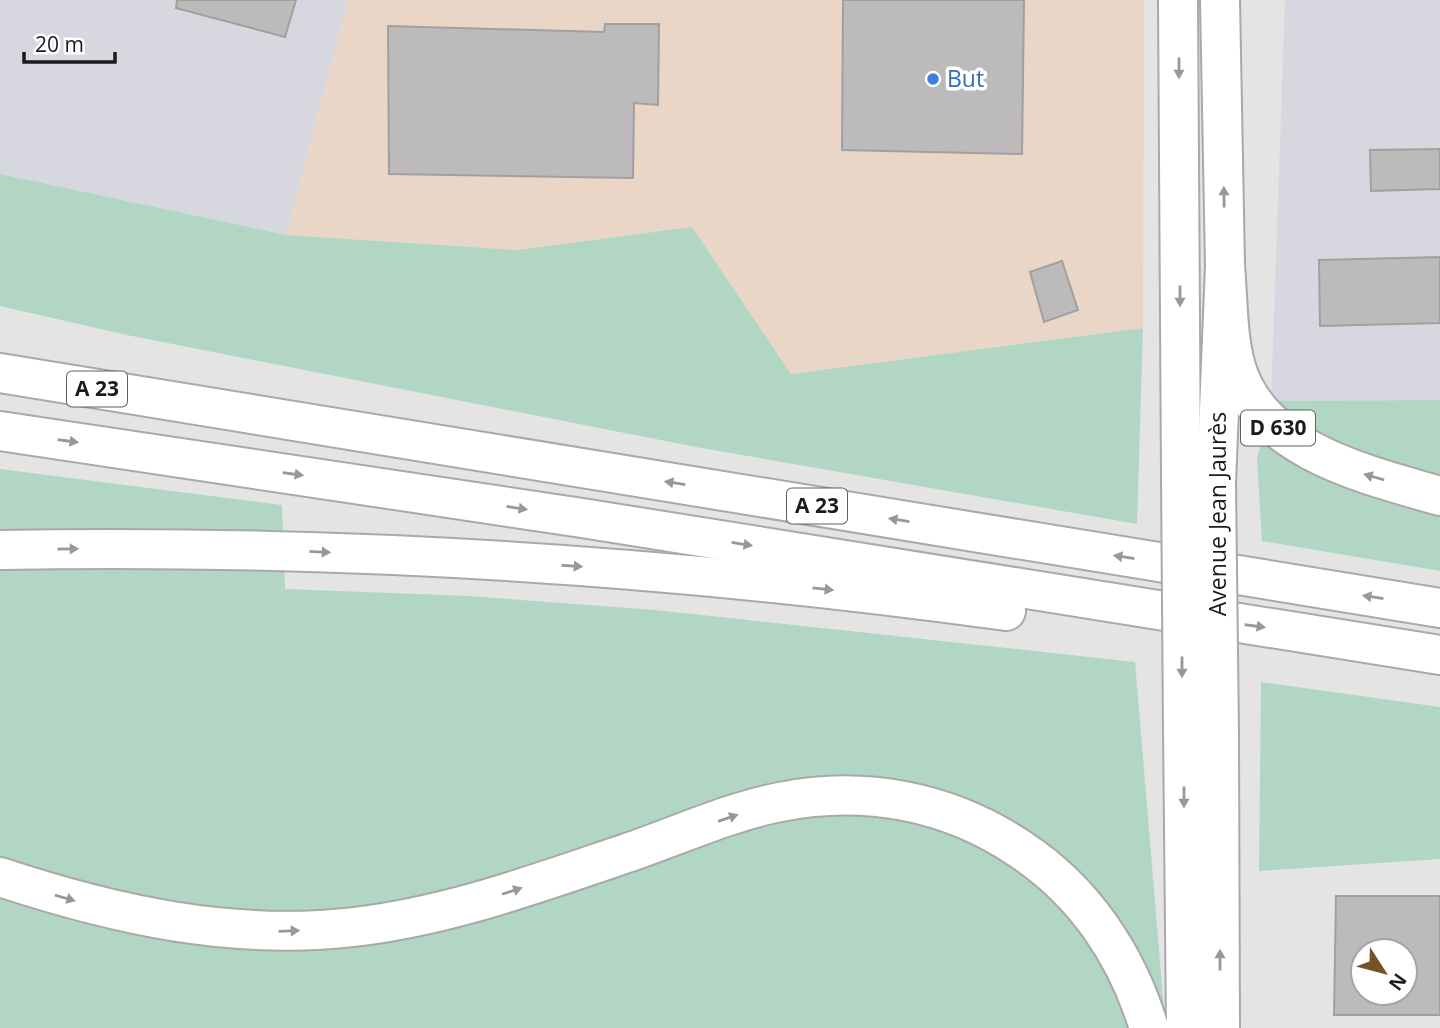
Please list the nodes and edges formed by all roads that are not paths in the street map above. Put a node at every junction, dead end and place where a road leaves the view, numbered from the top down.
1 (1178, 0) edge
2 (1220, 0) edge
3 (1225, 266) junction
4 (0, 373) edge
5 (0, 431) edge
6 (1199, 479) junction
7 (1440, 496) edge
8 (0, 550) edge
9 (1440, 608) edge
10 (1188, 616) junction
11 (1440, 655) edge
12 (1201, 731) junction
13 (0, 877) edge
14 (1149, 1028) edge
15 (1186, 1028) edge
16 (1220, 1028) edge

1 -> 6 main road, Avenue Jean Jaurès / D 630
3 -> 2 main road, Avenue Jean Jaurès / D 630
3 - 6 main road, Avenue Jean Jaurès / D 630
7 -> 3 main road, D 630
9 -> 4 main road, A 23
5 -> 10 main road, A 23
6 - 12 main road, Avenue Jean Jaurès / D 630, bridge
8 -> 10 main road
10 -> 11 main road, A 23
12 -> 15 main road, Avenue Jean Jaurès / D 630
16 -> 12 main road, Avenue Jean Jaurès / D 630
13 -> 14 main road

